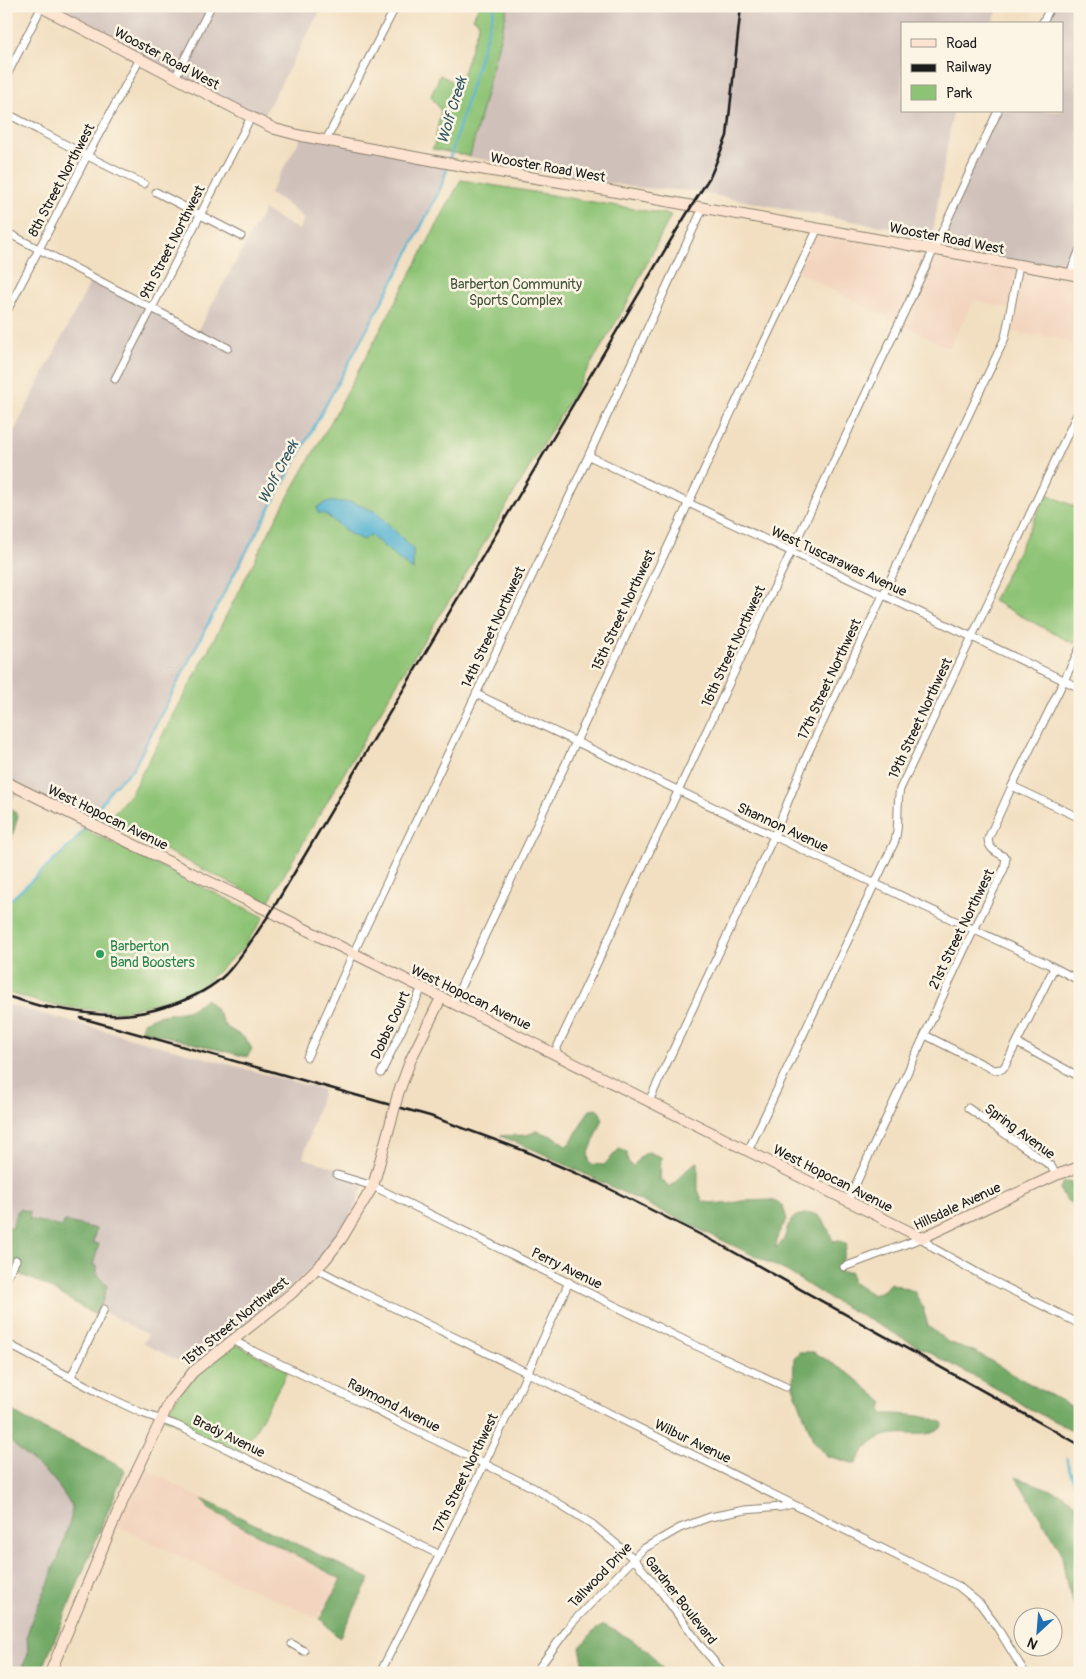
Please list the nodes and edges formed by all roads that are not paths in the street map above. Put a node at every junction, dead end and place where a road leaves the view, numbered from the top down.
1 (211, 6) edge
2 (396, 6) edge
3 (1051, 6) edge
4 (45, 8) edge
5 (1043, 22) edge
6 (140, 59) junction
7 (6, 76) edge
8 (175, 78) junction
9 (998, 112) edge
10 (6, 113) edge
11 (251, 117) junction
12 (326, 140) junction
13 (87, 156) junction
14 (144, 184) dead end
15 (156, 192) dead end
16 (703, 208) junction
17 (200, 214) junction
18 (818, 228) junction
19 (6, 232) edge
20 (241, 236) dead end
21 (933, 248) junction
22 (39, 249) junction
23 (1080, 250) edge
24 (1018, 265) junction
25 (1075, 275) edge
26 (152, 307) junction
27 (6, 313) edge
28 (228, 348) dead end
29 (116, 379) dead end
30 (1080, 408) edge
31 (588, 456) junction
32 (688, 503) junction
33 (791, 552) junction
34 (882, 595) junction
35 (972, 637) junction
36 (1080, 648) edge
37 (1063, 680) junction
38 (1080, 688) edge
39 (476, 694) junction
40 (575, 742) junction
41 (6, 782) edge
42 (1012, 786) junction
43 (678, 791) junction
44 (1080, 818) edge
45 (774, 836) junction
46 (874, 882) junction
47 (974, 929) junction
48 (353, 954) junction
49 (1054, 968) junction
50 (1080, 981) edge
51 (422, 988) junction
52 (441, 998) junction
53 (453, 1003) junction
54 (925, 1035) junction
55 (1017, 1043) junction
56 (554, 1054) junction
57 (307, 1057) dead end
58 (382, 1073) dead end
59 (1080, 1077) edge
60 (649, 1101) junction
61 (968, 1108) dead end
62 (748, 1151) junction
63 (1080, 1167) edge
64 (337, 1175) dead end
65 (1056, 1176) junction
66 (373, 1186) junction
67 (848, 1201) junction
68 (922, 1238) junction
69 (16, 1260) dead end
70 (844, 1267) dead end
71 (318, 1269) junction
72 (6, 1279) edge
73 (569, 1282) junction
74 (104, 1309) dead end
75 (1078, 1323) dead end
76 (233, 1340) junction
77 (6, 1343) edge
78 (528, 1373) junction
79 (71, 1377) junction
80 (786, 1386) dead end
81 (161, 1419) junction
82 (484, 1464) junction
83 (543, 1494) joint
84 (792, 1504) junction
85 (440, 1555) junction
86 (633, 1558) junction
87 (292, 1644) dead end
88 (304, 1651) dead end
89 (50, 1673) edge
90 (380, 1673) edge
91 (535, 1673) edge
92 (724, 1673) edge
93 (1025, 1673) edge

1 - 8 street
2 - 12 street
3 - 5 street
4 - 6 street, Wooster Road West
4 - 7 street
6 - 8 street, Wooster Road West
6 - 13 street, 8th Street Northwest
8 - 11 street, Wooster Road West
9 - 21 street, 16th Street Northwest
10 - 13 street
11 - 12 street, Wooster Road West
11 - 17 street, 9th Street Northwest
12 - 16 street, Wooster Road West
13 - 14 street
13 - 22 street, 8th Street Northwest
15 - 17 street
16 - 18 street, Wooster Road West
16 - 31 street, 14th Street Northwest
17 - 20 street
17 - 26 street, 9th Street Northwest
18 - 21 street, Wooster Road West
18 - 32 street, 15th Street Northwest
19 - 22 street
21 - 24 street, Wooster Road West
21 - 33 street, 16th Street Northwest
22 - 26 street
22 - 27 street, 8th Street Northwest
23 - 25 street
24 - 25 street, Wooster Road West
24 - 34 street, 17th Street Northwest
26 - 28 street
26 - 29 street, 9th Street Northwest
30 - 35 street, 19th Street Northwest
31 - 32 street, West Tuscarawas Avenue
31 - 39 street, 14th Street Northwest
32 - 33 street, West Tuscarawas Avenue
32 - 40 street, 15th Street Northwest
33 - 34 street, West Tuscarawas Avenue
33 - 43 street, 16th Street Northwest
34 - 35 street, West Tuscarawas Avenue
34 - 45 street, 17th Street Northwest
35 - 37 street, West Tuscarawas Avenue
35 - 46 street, 19th Street Northwest
36 - 37 street, 21st Street Northwest
37 - 38 street, West Tuscarawas Avenue
37 - 42 street, 21st Street Northwest
39 - 40 street, Shannon Avenue
39 - 48 street, 14th Street Northwest
40 - 43 street, Shannon Avenue
40 - 53 street, 15th Street Northwest
41 - 48 street, West Hopocan Avenue
42 - 44 street
42 - 47 street, 21st Street Northwest
43 - 45 street, Shannon Avenue
43 - 56 street, 16th Street Northwest
45 - 46 street, Shannon Avenue
45 - 60 street, 17th Street Northwest
46 - 47 street, Shannon Avenue
46 - 62 street, 19th Street Northwest
47 - 49 street, Shannon Avenue
47 - 54 street, 21st Street Northwest
48 - 51 street, West Hopocan Avenue
48 - 57 street, 14th Street Northwest
49 - 50 street, Shannon Avenue
49 - 55 street
51 - 52 street, West Hopocan Avenue
51 - 58 street, Dobbs Court
52 - 53 street, West Hopocan Avenue
52 - 66 street, 15th Street Northwest, bridge
53 - 56 street, West Hopocan Avenue
54 - 55 street
54 - 67 street, 21st Street Northwest
55 - 59 street
56 - 60 street, West Hopocan Avenue
60 - 62 street, West Hopocan Avenue
61 - 65 street, Spring Avenue
62 - 67 street, West Hopocan Avenue
63 - 65 street, Hillsdale Avenue
64 - 66 street, Perry Avenue
65 - 68 street, Hillsdale Avenue
66 - 71 street, 15th Street Northwest
66 - 73 street, Perry Avenue
67 - 68 street, West Hopocan Avenue
68 - 70 street, Hillsdale Avenue
68 - 75 street
69 - 72 street
71 - 76 street, 15th Street Northwest
71 - 78 street, Wilbur Avenue
73 - 78 street, 17th Street Northwest
73 - 80 street, Perry Avenue
74 - 79 street
76 - 81 street, 15th Street Northwest
76 - 82 street, Raymond Avenue
77 - 79 street, Brady Avenue
78 - 82 street, 17th Street Northwest
78 - 84 street, Wilbur Avenue
79 - 81 street, Brady Avenue
81 - 85 street, Brady Avenue
81 - 89 street, 15th Street Northwest
82 - 83 street, Raymond Avenue
82 - 85 street, 17th Street Northwest
83 - 86 street, Gardner Boulevard
84 - 86 street, Tallwood Drive
84 - 93 street, Wilbur Avenue
85 - 90 street, 17th Street Northwest
86 - 91 street, Tallwood Drive
86 - 92 street, Gardner Boulevard
87 - 88 street

